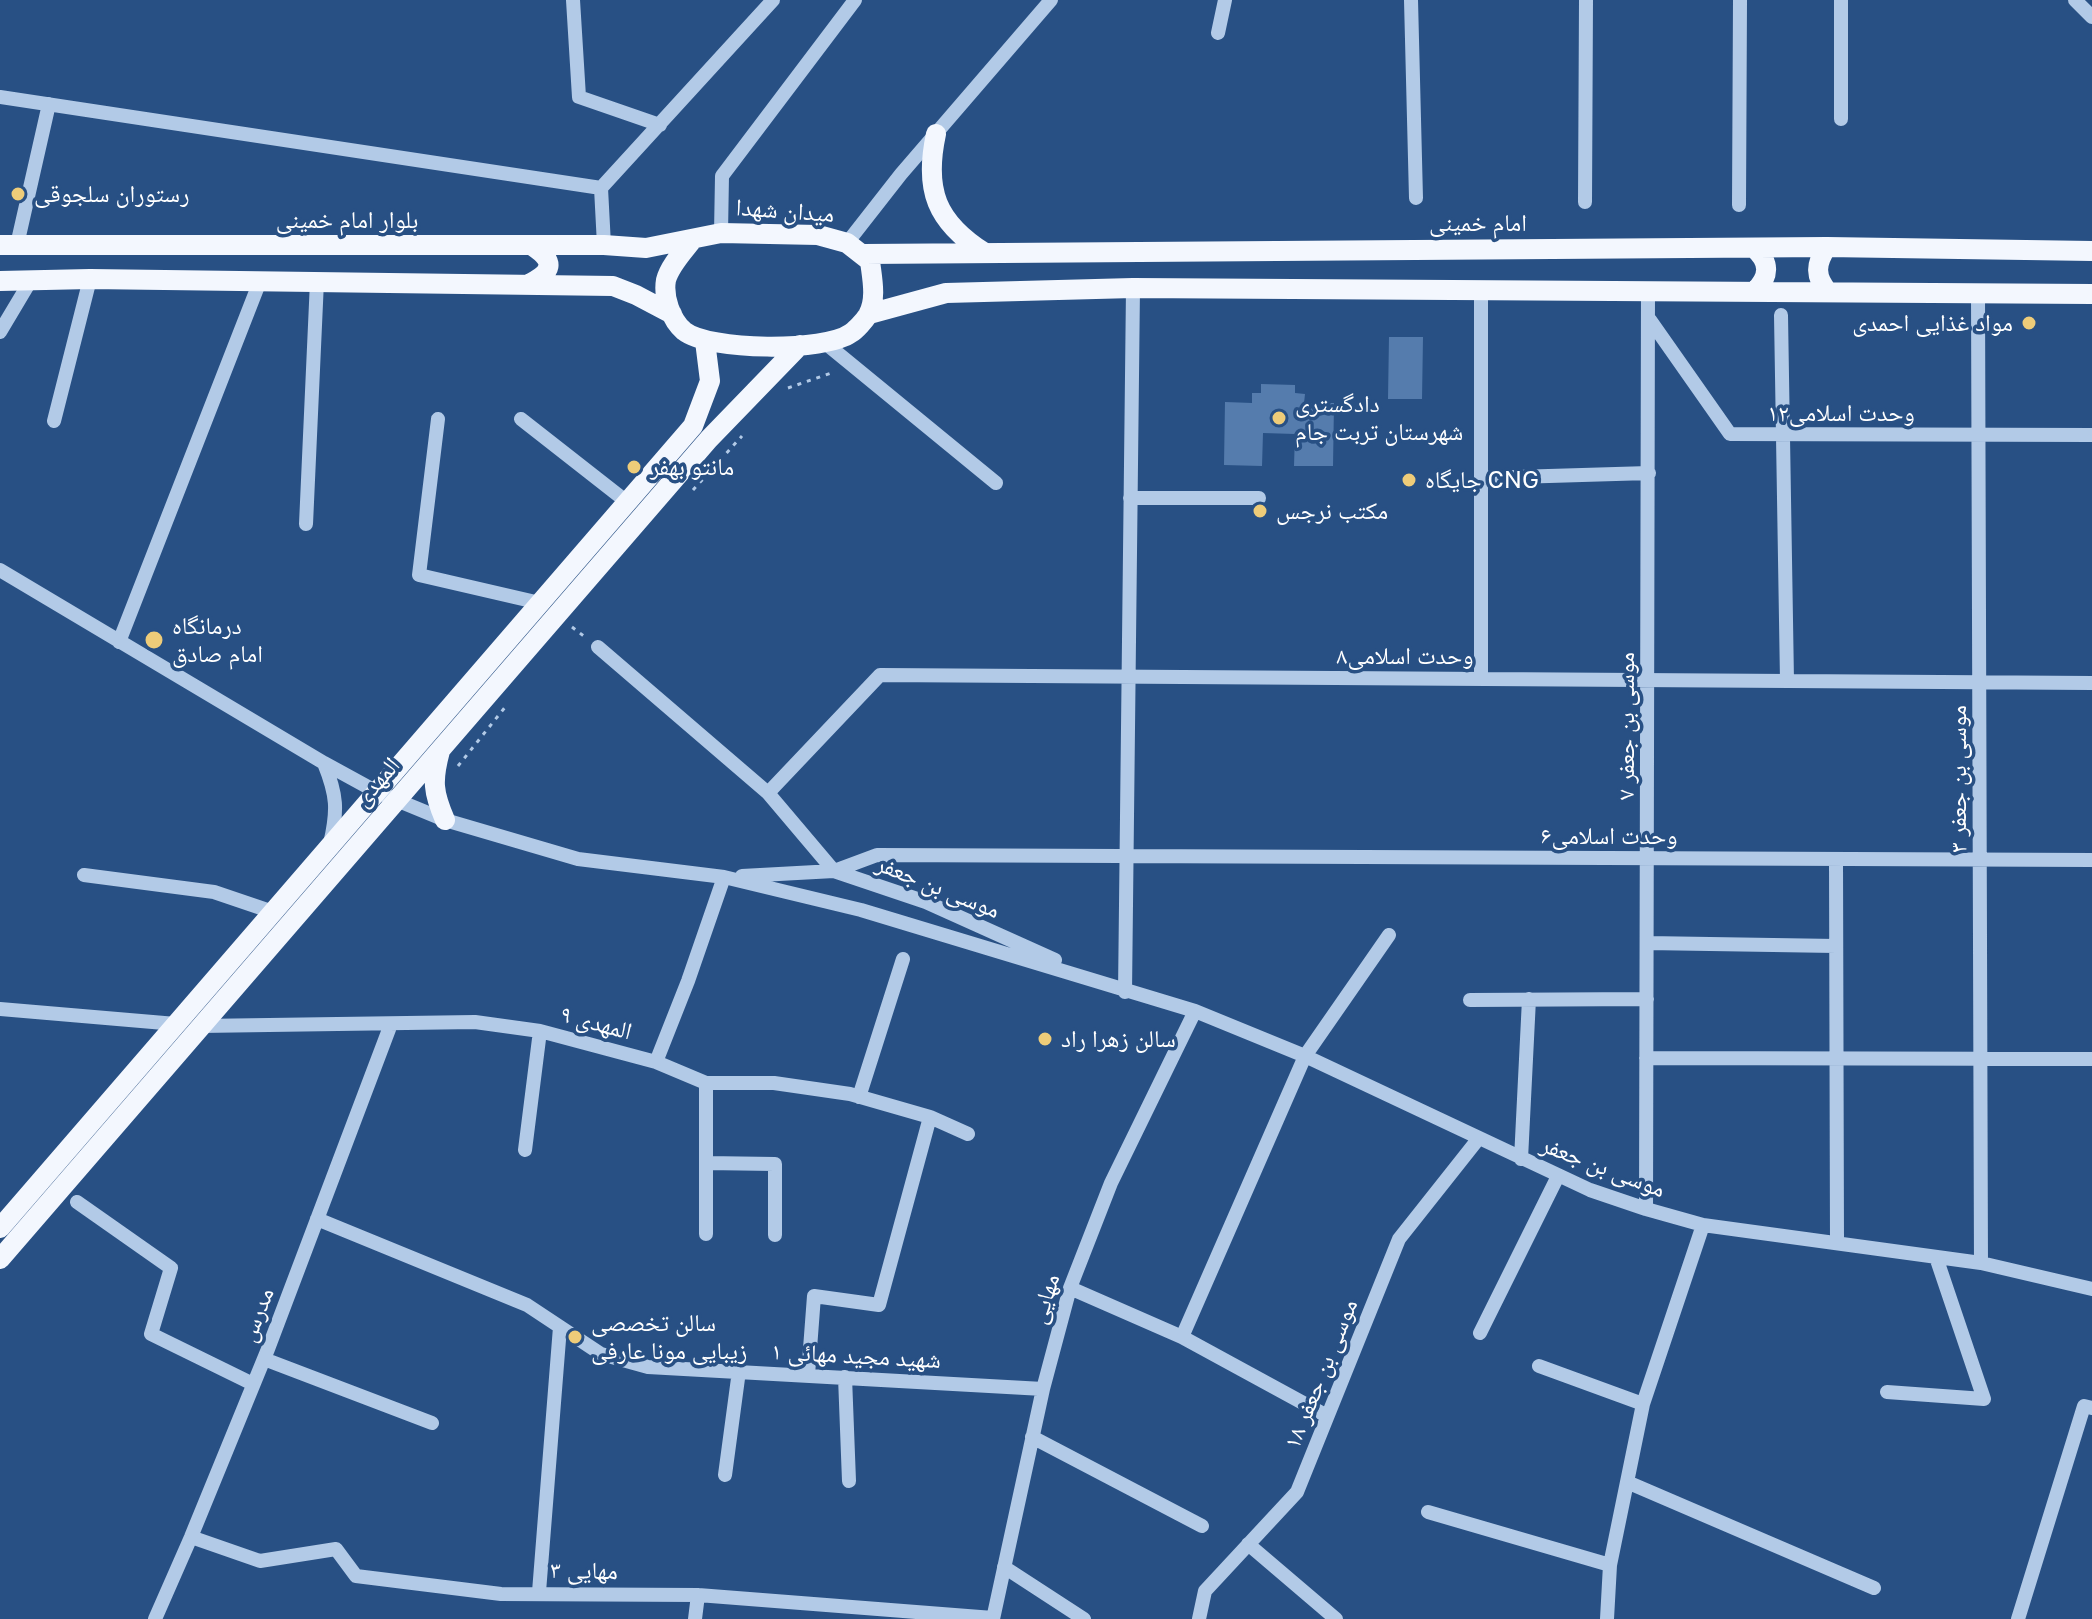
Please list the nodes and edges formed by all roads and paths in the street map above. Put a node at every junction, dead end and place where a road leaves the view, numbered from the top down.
1 (573, 0) edge
2 (773, 0) edge
3 (855, 0) edge
4 (1051, 0) edge
5 (1225, 0) edge
6 (1411, 0) edge
7 (1586, 0) edge
8 (1740, 0) edge
9 (1841, 0) edge
10 (2075, 0) edge
11 (2092, 17) edge
12 (1218, 33) dead end
13 (0, 97) edge
14 (49, 104) junction
15 (1841, 119) dead end
16 (660, 125) junction
17 (936, 134) junction
18 (601, 188) junction
19 (1416, 198) dead end
20 (1585, 202) dead end
21 (1739, 205) dead end
22 (721, 233) junction
23 (693, 239) junction
24 (8, 245) edge
25 (604, 245) junction
26 (534, 247) junction
27 (1827, 247) junction
28 (855, 248) junction
29 (1754, 248) junction
30 (2092, 251) edge
31 (1017, 252) junction
32 (985, 253) junction
33 (90, 279) junction
34 (31, 280) junction
35 (0, 281) edge
36 (260, 281) junction
37 (317, 281) junction
38 (529, 284) junction
39 (1133, 288) junction
40 (1481, 289) junction
41 (1018, 290) junction
42 (1648, 290) junction
43 (1755, 291) junction
44 (1828, 292) junction
45 (1978, 294) junction
46 (2092, 294) edge
47 (672, 314) junction
48 (869, 314) junction
49 (1781, 315) dead end
50 (1650, 320) junction
51 (0, 332) edge
52 (705, 341) junction
53 (824, 342) junction
54 (800, 345) junction
55 (852, 365) junction
56 (784, 389) dead end
57 (438, 419) dead end
58 (521, 419) dead end
59 (54, 421) dead end
60 (1783, 434) junction
61 (1979, 435) junction
62 (2092, 435) edge
63 (741, 437) dead end
64 (1649, 473) junction
65 (1482, 478) junction
66 (996, 483) dead end
67 (688, 496) dead end
68 (1130, 498) junction
69 (1259, 498) dead end
70 (627, 502) junction
71 (306, 524) dead end
72 (0, 570) edge
73 (540, 603) junction
74 (571, 626) dead end
75 (119, 642) junction
76 (598, 647) joint
77 (1128, 677) junction
78 (1481, 679) junction
79 (1648, 680) junction
80 (1787, 681) junction
81 (1980, 682) junction
82 (2092, 683) edge
83 (513, 698) dead end
84 (440, 749) junction
85 (324, 763) junction
86 (377, 792) junction
87 (768, 793) junction
88 (434, 795) junction
89 (396, 801) junction
90 (445, 820) junction
91 (329, 847) junction
92 (1126, 856) junction
93 (1648, 858) junction
94 (1836, 859) junction
95 (1980, 860) junction
96 (2092, 860) edge
97 (834, 871) junction
98 (84, 875) dead end
99 (724, 877) junction
100 (273, 912) junction
101 (1389, 935) dead end
102 (1647, 943) junction
103 (1836, 946) junction
104 (903, 959) dead end
105 (1125, 992) junction
106 (1529, 999) junction
107 (1647, 999) junction
108 (1470, 1000) dead end
109 (0, 1009) edge
110 (1195, 1011) junction
111 (176, 1024) junction
112 (391, 1024) junction
113 (200, 1026) junction
114 (540, 1031) junction
115 (1305, 1056) junction
116 (1646, 1058) junction
117 (1835, 1058) junction
118 (1980, 1059) junction
119 (2092, 1059) edge
120 (656, 1062) junction
121 (706, 1083) junction
122 (859, 1097) junction
123 (930, 1117) junction
124 (968, 1134) dead end
125 (1479, 1138) junction
126 (525, 1150) dead end
127 (1521, 1159) junction
128 (706, 1163) junction
129 (1558, 1176) junction
130 (77, 1202) dead end
131 (1646, 1209) junction
132 (317, 1219) junction
133 (11, 1225) edge
134 (1703, 1225) junction
135 (706, 1234) dead end
136 (775, 1235) dead end
137 (1837, 1243) junction
138 (1936, 1257) junction
139 (0, 1259) edge
140 (1981, 1263) junction
141 (1070, 1288) junction
142 (2092, 1289) edge
143 (560, 1327) junction
144 (1480, 1333) dead end
145 (1182, 1337) junction
146 (264, 1359) junction
147 (1539, 1366) dead end
148 (739, 1371) junction
149 (808, 1375) junction
150 (845, 1377) junction
151 (253, 1384) junction
152 (1043, 1389) junction
153 (1887, 1392) dead end
154 (1643, 1404) junction
155 (2092, 1408) edge
156 (1327, 1416) junction
157 (432, 1423) dead end
158 (1032, 1437) junction
159 (725, 1475) dead end
160 (849, 1481) dead end
161 (1627, 1482) junction
162 (1428, 1512) dead end
163 (1202, 1526) dead end
164 (191, 1537) junction
165 (1248, 1544) junction
166 (1610, 1565) junction
167 (1004, 1567) junction
168 (1874, 1588) dead end
169 (539, 1592) junction
170 (698, 1595) junction
171 (157, 1618) edge
172 (695, 1619) edge
173 (993, 1619) edge
174 (1084, 1619) edge
175 (1199, 1619) edge
176 (1336, 1619) edge
177 (1607, 1619) edge
178 (2018, 1619) edge

1 - 16 street
2 - 16 street
3 - 22 street
4 - 17 street
5 - 12 street
6 - 19 street
7 - 20 street
8 - 21 street
9 - 15 street
10 - 11 street
13 - 14 street
14 - 18 street
14 - 24 street
16 - 18 street
17 - 28 street
17 - 32 main road
18 - 25 street
22 - 23 main road, میدان شهدا
22 - 28 main road, میدان شهدا
23 - 25 main road, بلوار امام خمینی
23 - 47 main road
24 - 26 main road, بلوار امام خمینی
25 - 26 main road, بلوار امام خمینی
26 - 38 main road
27 - 29 main road, امام خمینی
27 - 30 main road, امام خمینی
27 - 44 main road
28 - 32 main road, امام خمینی
28 - 48 main road
29 - 31 main road, امام خمینی
29 - 43 main road
31 - 32 main road, امام خمینی
31 - 41 main road
33 - 34 main road
33 - 36 main road
33 - 59 street
34 - 35 main road
34 - 51 street
36 - 37 main road
36 - 75 street
37 - 38 main road
37 - 71 street
38 - 47 main road
39 - 40 main road
39 - 41 main road
39 - 68 street
40 - 42 main road
40 - 65 street
41 - 48 main road
42 - 43 main road
42 - 50 street, موسی بن جعفر ۷
43 - 44 main road
44 - 45 main road
45 - 46 main road
45 - 61 street, موسی بن جعفر ۳
47 - 52 main road
48 - 53 main road
49 - 60 street
50 - 60 street, وحدت اسلامی۱۲
50 - 64 street, موسی بن جعفر ۷
52 - 54 main road
52 - 70 main road, المهدی
53 - 54 main road
53 - 55 street
54 - 84 main road, المهدی
55 - 56 path
55 - 66 street
57 - 73 street
58 - 70 street
60 - 61 street, وحدت اسلامی۱۲
60 - 80 street
61 - 62 street, وحدت اسلامی۱۲
61 - 81 street, موسی بن جعفر ۳
63 - 67 path
64 - 65 street
64 - 79 street, موسی بن جعفر ۷
65 - 78 street
68 - 69 street
68 - 77 street
70 - 73 main road, المهدی
72 - 75 street, موسی بن جعفر
73 - 86 main road, المهدی
74 - 76 path
75 - 85 street, موسی بن جعفر
76 - 87 street
77 - 78 street, وحدت اسلامی۸
77 - 87 street, وحدت اسلامی۸
77 - 92 street
78 - 79 street, وحدت اسلامی۸
79 - 80 street, وحدت اسلامی۸
79 - 93 street, موسی بن جعفر ۷
80 - 81 street, وحدت اسلامی۸
81 - 82 street, وحدت اسلامی۸
81 - 95 street, موسی بن جعفر ۳
83 - 88 path
84 - 88 main road
84 - 89 main road, المهدی
85 - 86 street, موسی بن جعفر
85 - 91 street
86 - 89 street, موسی بن جعفر
86 - 91 main road, المهدی
87 - 97 street
88 - 90 main road
89 - 90 street, موسی بن جعفر
89 - 113 main road, المهدی
90 - 99 street, موسی بن جعفر
91 - 100 main road, المهدی
92 - 93 street, وحدت اسلامی۶
92 - 97 street, وحدت اسلامی۶
92 - 105 street
93 - 94 street, وحدت اسلامی۶
93 - 102 street, موسی بن جعفر ۷
94 - 95 street, وحدت اسلامی۶
94 - 103 street
95 - 96 street, وحدت اسلامی۶
95 - 118 street, موسی بن جعفر ۳
97 - 99 street, موسی بن جعفر
97 - 105 street, موسی بن جعفر
98 - 100 street
99 - 105 street, موسی بن جعفر
99 - 120 street
100 - 111 main road, المهدی
101 - 115 street
102 - 103 street
102 - 107 street, موسی بن جعفر ۷
103 - 117 street
104 - 122 street
105 - 110 street, موسی بن جعفر
106 - 107 street
106 - 108 street
106 - 127 street
107 - 116 street, موسی بن جعفر ۷
109 - 111 street
110 - 115 street, موسی بن جعفر
110 - 141 street, مهایی
111 - 133 main road, المهدی
112 - 113 street, المهدی ۹
112 - 114 street, المهدی ۹
112 - 132 street, مدرس
113 - 133 main road, المهدی
114 - 120 street, المهدی ۹
114 - 126 street
115 - 125 street, موسی بن جعفر
115 - 145 street
116 - 117 street
116 - 131 street, موسی بن جعفر ۷
117 - 118 street
117 - 137 street
118 - 119 street
118 - 140 street, موسی بن جعفر ۳
120 - 121 street, المهدی ۹
121 - 122 street, المهدی ۹
121 - 128 street
122 - 123 street, المهدی ۹
123 - 124 street, المهدی ۹
123 - 149 street
125 - 127 street, موسی بن جعفر
125 - 156 street, موسی بن جعفر ۱۸
127 - 129 street, موسی بن جعفر
128 - 135 street
128 - 136 street
129 - 131 street, موسی بن جعفر
129 - 144 street
130 - 151 street
131 - 134 street, موسی بن جعفر
132 - 143 street, شهید مجید مهائی ۱
132 - 146 street, مدرس
133 - 139 main road, المهدی
134 - 137 street, موسی بن جعفر
134 - 154 street
137 - 138 street, موسی بن جعفر
138 - 140 street, موسی بن جعفر
138 - 153 street
140 - 142 street, موسی بن جعفر
141 - 145 street
141 - 152 street, مهایی
143 - 148 street, شهید مجید مهائی ۱
143 - 169 street
145 - 156 street
146 - 151 street, مدرس
146 - 157 street
147 - 154 street
148 - 149 street, شهید مجید مهائی ۱
148 - 159 street
149 - 150 street, شهید مجید مهائی ۱
150 - 152 street, شهید مجید مهائی ۱
150 - 160 street
151 - 164 street, مدرس
152 - 158 street, مهایی
154 - 161 street
155 - 178 street
156 - 165 street, موسی بن جعفر ۱۸
158 - 163 street
158 - 167 street, مهایی
161 - 166 street
161 - 168 street
162 - 166 street
164 - 169 street, مهایی ۳
164 - 171 street, مدرس
165 - 175 street, موسی بن جعفر ۱۸
165 - 176 street
166 - 177 street
167 - 173 street, مهایی
167 - 174 street
169 - 170 street, مهایی ۳
170 - 172 street
170 - 173 street, مهایی ۳

